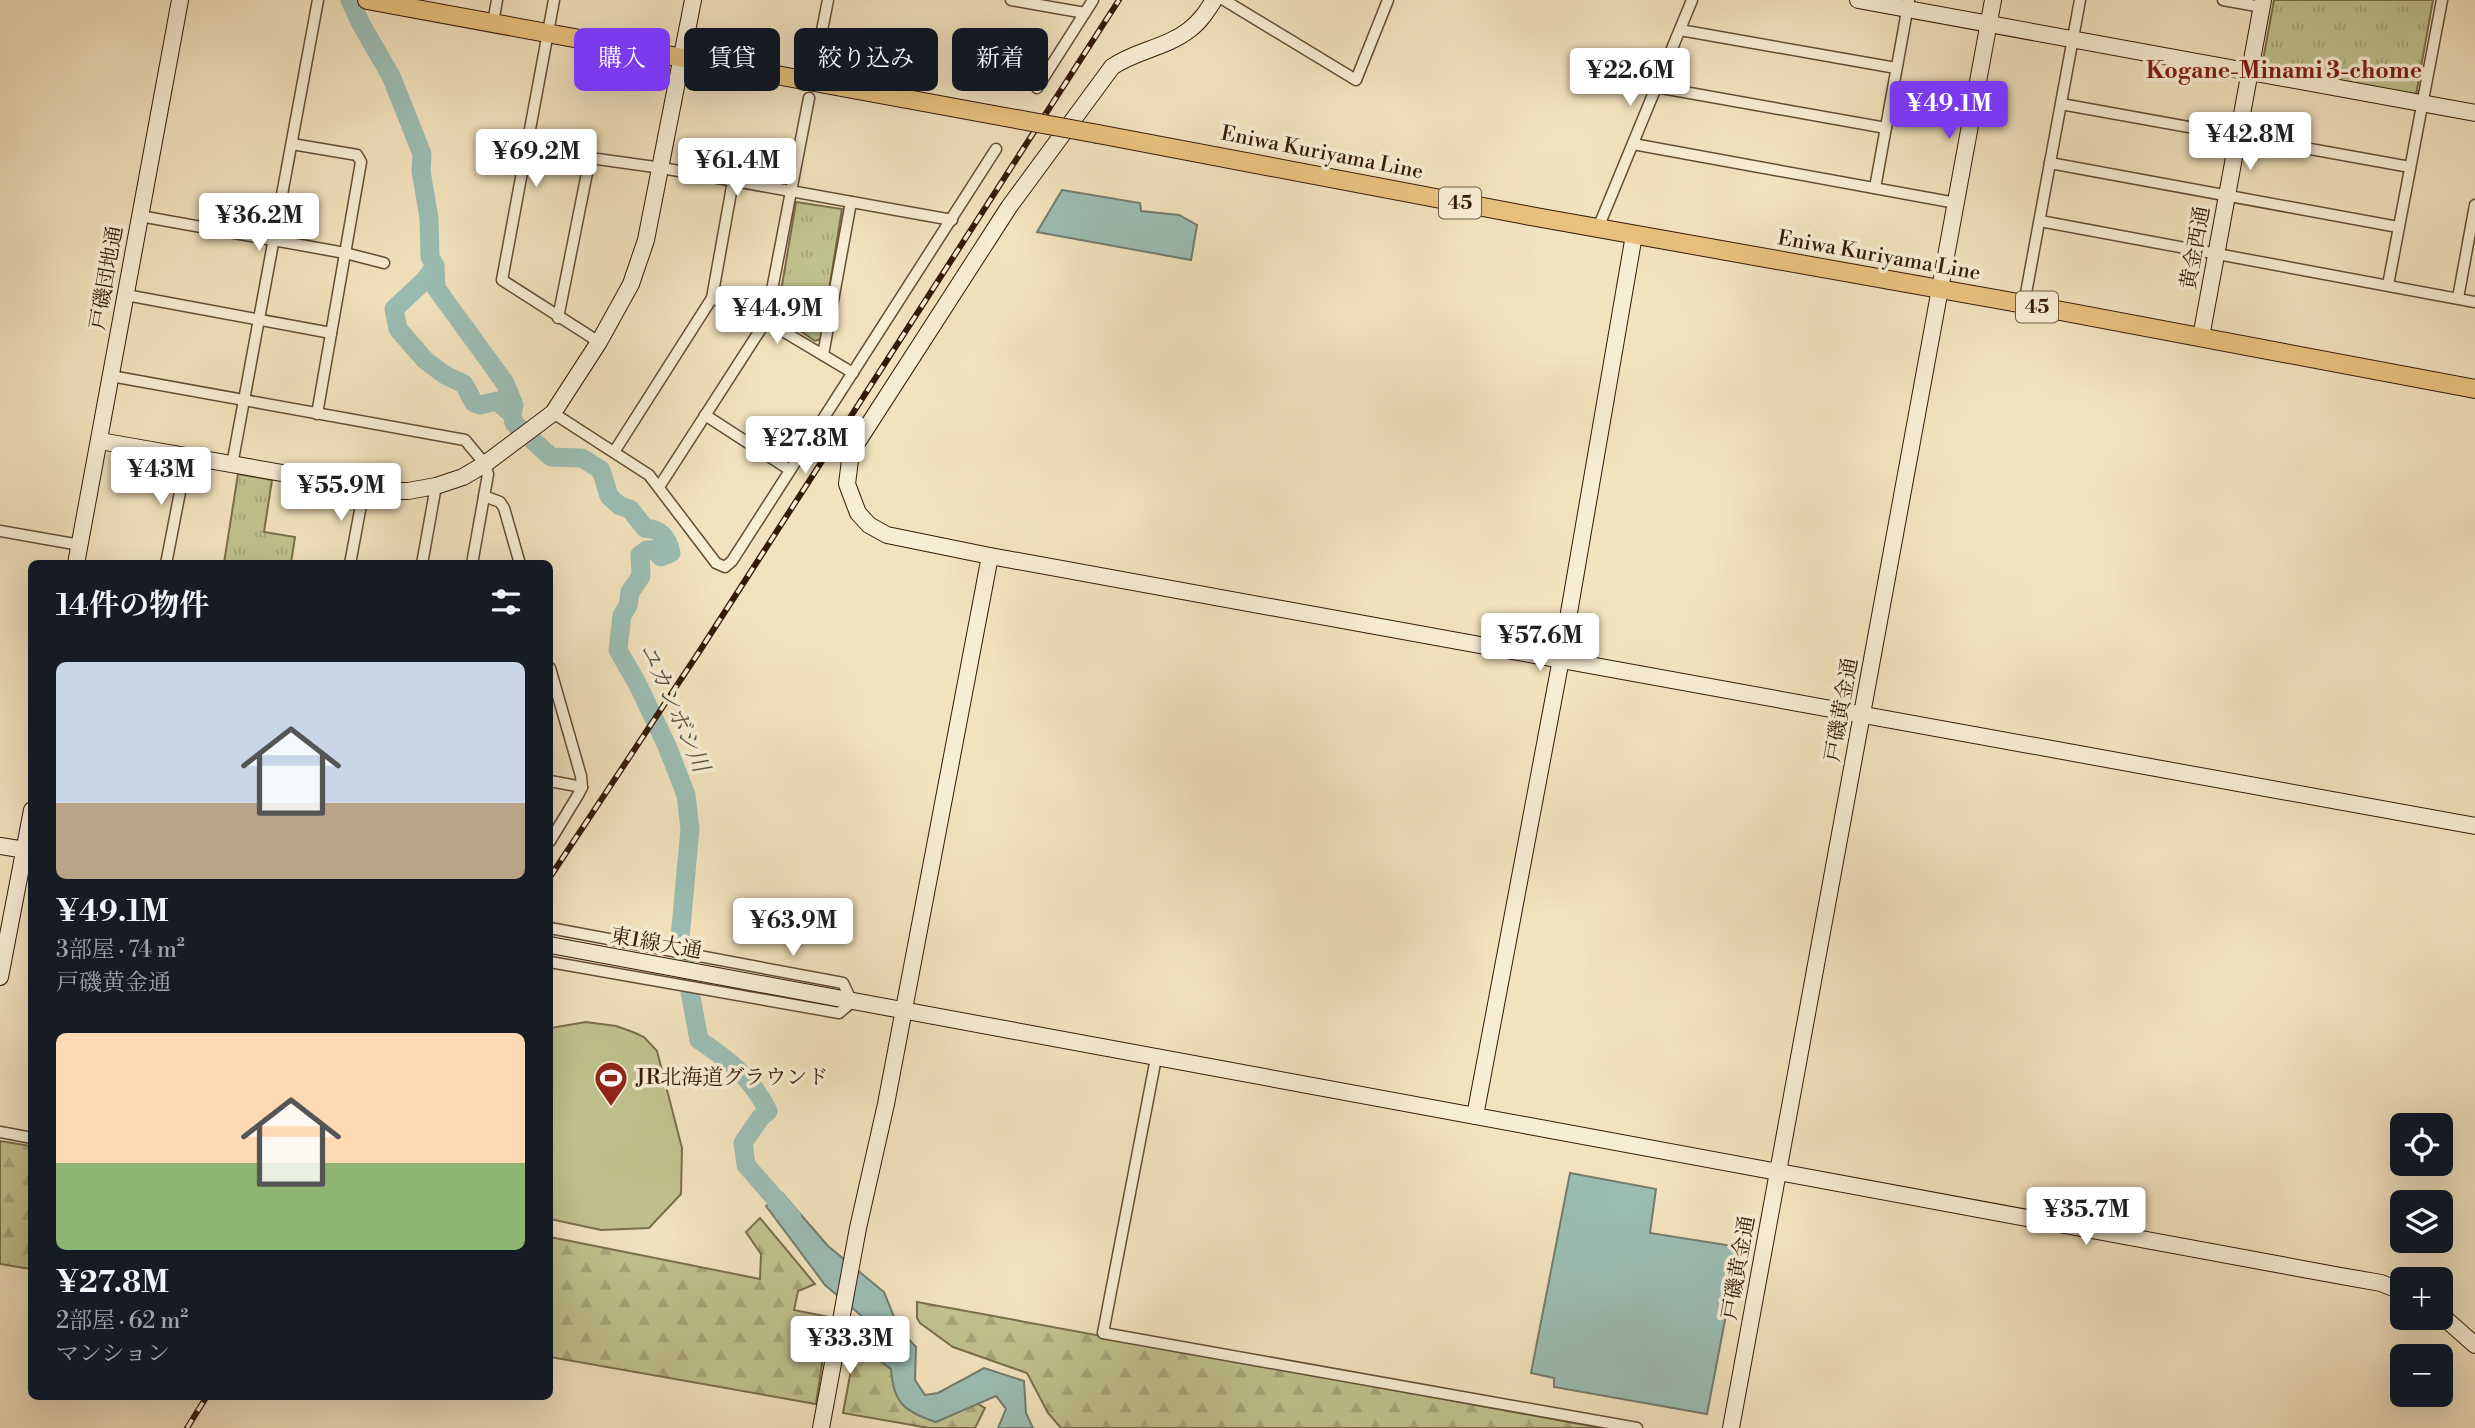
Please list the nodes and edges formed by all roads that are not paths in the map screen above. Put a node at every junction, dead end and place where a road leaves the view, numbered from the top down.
1 (180, 0) edge
2 (318, 0) edge
3 (367, 0) edge
4 (497, 0) edge
5 (554, 0) edge
6 (693, 0) edge
7 (828, 0) edge
8 (1011, 0) edge
9 (1093, 0) edge
10 (1214, 0) edge
11 (1224, 0) edge
12 (1388, 0) edge
13 (1692, 0) edge
14 (1858, 0) edge
15 (1993, 0) edge
16 (2080, 0) edge
17 (2223, 0) edge
18 (2442, 0) edge
19 (2262, 4) edge
20 (1908, 5) edge
21 (433, 6) edge
22 (1085, 13) junction
23 (493, 23) junction
24 (1989, 24) junction
25 (822, 28) edge
26 (1680, 30) junction
27 (549, 32) junction
28 (2073, 39) junction
29 (682, 60) junction
30 (1896, 68) junction
31 (1048, 71) edge
32 (2250, 72) junction
33 (1656, 87) junction
34 (809, 98) dead end
35 (2061, 104) junction
36 (2422, 104) junction
37 (2475, 113) edge
38 (1886, 128) junction
39 (2238, 137) junction
40 (528, 143) junction
41 (292, 144) junction
42 (1633, 144) junction
43 (996, 149) dead end
44 (590, 158) junction
45 (2050, 163) junction
46 (662, 167) junction
47 (2410, 167) junction
48 (733, 181) junction
49 (1875, 188) junction
50 (791, 192) junction
51 (2227, 196) junction
52 (851, 202) junction
53 (1956, 203) junction
54 (2475, 205) edge
55 (140, 216) junction
56 (953, 220) junction
57 (2040, 221) junction
58 (2398, 227) junction
59 (1598, 228) junction
60 (1634, 235) junction
61 (272, 240) junction
62 (345, 253) junction
63 (2217, 256) junction
64 (384, 262) dead end
65 (2388, 285) junction
66 (1940, 289) junction
67 (126, 295) junction
68 (712, 298) junction
69 (2458, 298) junction
70 (2475, 302) edge
71 (2024, 304) junction
72 (558, 317) junction
73 (259, 321) junction
74 (766, 321) junction
75 (331, 333) junction
76 (2201, 337) junction
77 (598, 342) junction
78 (823, 355) junction
79 (853, 373) junction
80 (111, 376) junction
81 (2475, 389) edge
82 (243, 401) junction
83 (554, 413) junction
84 (317, 414) junction
85 (705, 415) junction
86 (100, 441) junction
87 (614, 452) junction
88 (187, 456) junction
89 (485, 464) junction
90 (232, 465) junction
91 (790, 470) junction
92 (436, 486) junction
93 (659, 487) junction
94 (364, 489) junction
95 (484, 496) junction
96 (0, 531) edge
97 (79, 545) junction
98 (990, 556) junction
99 (77, 560) edge
100 (167, 560) edge
101 (351, 560) edge
102 (423, 560) edge
103 (473, 560) edge
104 (519, 560) edge
105 (1561, 659) junction
106 (553, 678) edge
107 (1863, 715) junction
108 (553, 782) edge
109 (582, 787) junction
110 (2475, 826) edge
111 (553, 836) edge
112 (0, 846) edge
113 (28, 850) edge
114 (553, 929) edge
115 (553, 946) edge
116 (553, 963) edge
117 (0, 977) edge
118 (852, 1002) junction
119 (903, 1011) junction
120 (1156, 1058) junction
121 (1475, 1116) junction
122 (0, 1132) edge
123 (28, 1137) edge
124 (1778, 1172) junction
125 (2390, 1288) edge
126 (2453, 1326) edge
127 (2475, 1345) edge
128 (821, 1428) edge
129 (1637, 1428) edge
130 (1731, 1428) edge

1 - 55 street, 戸磯団地通
2 - 41 street
3 - 21 main road, Eniwa Kuriyama Line / 45
4 - 23 street
5 - 27 street
6 - 29 street
7 - 25 street
8 - 22 street
9 - 22 street
10 - 98 street
11 - 12 street
13 - 26 street
14 - 20 street
15 - 24 street, 戸磯黄金通
16 - 28 street
17 - 19 street
18 - 36 street
19 - 32 street, 黄金西通
20 - 24 street
20 - 30 street
21 - 23 main road, Eniwa Kuriyama Line / 45
22 - 31 street
23 - 27 main road, Eniwa Kuriyama Line / 45
24 - 28 street
24 - 53 street, 戸磯黄金通
26 - 30 street
26 - 33 street
27 - 29 main road, Eniwa Kuriyama Line / 45
27 - 40 street
28 - 32 street
28 - 35 street
29 - 46 street
29 - 59 main road, Eniwa Kuriyama Line / 45, bridge
30 - 38 street
32 - 36 street
32 - 39 street, 黄金西通
33 - 38 street
33 - 42 street
34 - 50 street
35 - 39 street
35 - 45 street
36 - 37 street
36 - 47 street
38 - 49 street
39 - 47 street
39 - 51 street, 黄金西通
40 - 44 street
40 - 72 street
41 - 61 street
41 - 62 street
42 - 49 street
42 - 59 street
43 - 56 street
44 - 46 street
44 - 72 street
45 - 51 street
45 - 57 street
46 - 48 street
46 - 77 street
47 - 58 street
48 - 50 street
48 - 68 street
49 - 53 street
50 - 52 street
50 - 74 street
51 - 58 street
51 - 63 street, 黄金西通
52 - 56 street
52 - 78 street
53 - 66 street, 戸磯黄金通
54 - 69 street
55 - 61 street
55 - 67 street, 戸磯団地通
56 - 79 street
57 - 63 street
57 - 71 street
58 - 65 street
59 - 60 main road, Eniwa Kuriyama Line / 45
60 - 66 main road, Eniwa Kuriyama Line / 45
60 - 105 street
61 - 62 street
61 - 73 street
62 - 64 street
62 - 75 street
63 - 65 street
63 - 76 street, 黄金西通
65 - 69 street
66 - 71 main road, Eniwa Kuriyama Line / 45
66 - 107 street, 戸磯黄金通
67 - 73 street
67 - 80 street, 戸磯団地通
68 - 74 street
68 - 87 street
69 - 70 street
71 - 76 main road, Eniwa Kuriyama Line / 45
72 - 77 street
73 - 75 street
73 - 82 street
74 - 78 street
74 - 85 street
75 - 84 street
76 - 81 main road, Eniwa Kuriyama Line / 45
77 - 83 street
78 - 79 street
79 - 91 street
80 - 82 street
80 - 86 street, 戸磯団地通
82 - 84 street
82 - 90 street
83 - 87 street
83 - 89 street
84 - 89 street
85 - 91 street
85 - 93 street
86 - 88 street
86 - 97 street, 戸磯団地通
87 - 93 street
88 - 90 street
88 - 100 street
89 - 92 street
89 - 95 street
90 - 94 street
91 - 93 street
92 - 94 street
92 - 102 street
94 - 101 street
95 - 103 street
95 - 104 street
96 - 97 street
97 - 99 street, 戸磯団地通
98 - 105 street
98 - 119 street
105 - 107 street
105 - 121 street
106 - 109 street
107 - 110 street
107 - 124 street, 戸磯黄金通
108 - 109 street
109 - 111 street
112 - 113 street
113 - 117 street
114 - 118 street
115 - 118 street, 東1線大通
116 - 118 street
118 - 119 street, 東1線大通
119 - 120 street, 東1線大通
119 - 128 street
120 - 121 street, 東1線大通
120 - 129 street
121 - 124 street, 東1線大通
122 - 123 street
124 - 125 street, 東1線大通
124 - 130 street, 戸磯黄金通
126 - 127 street

